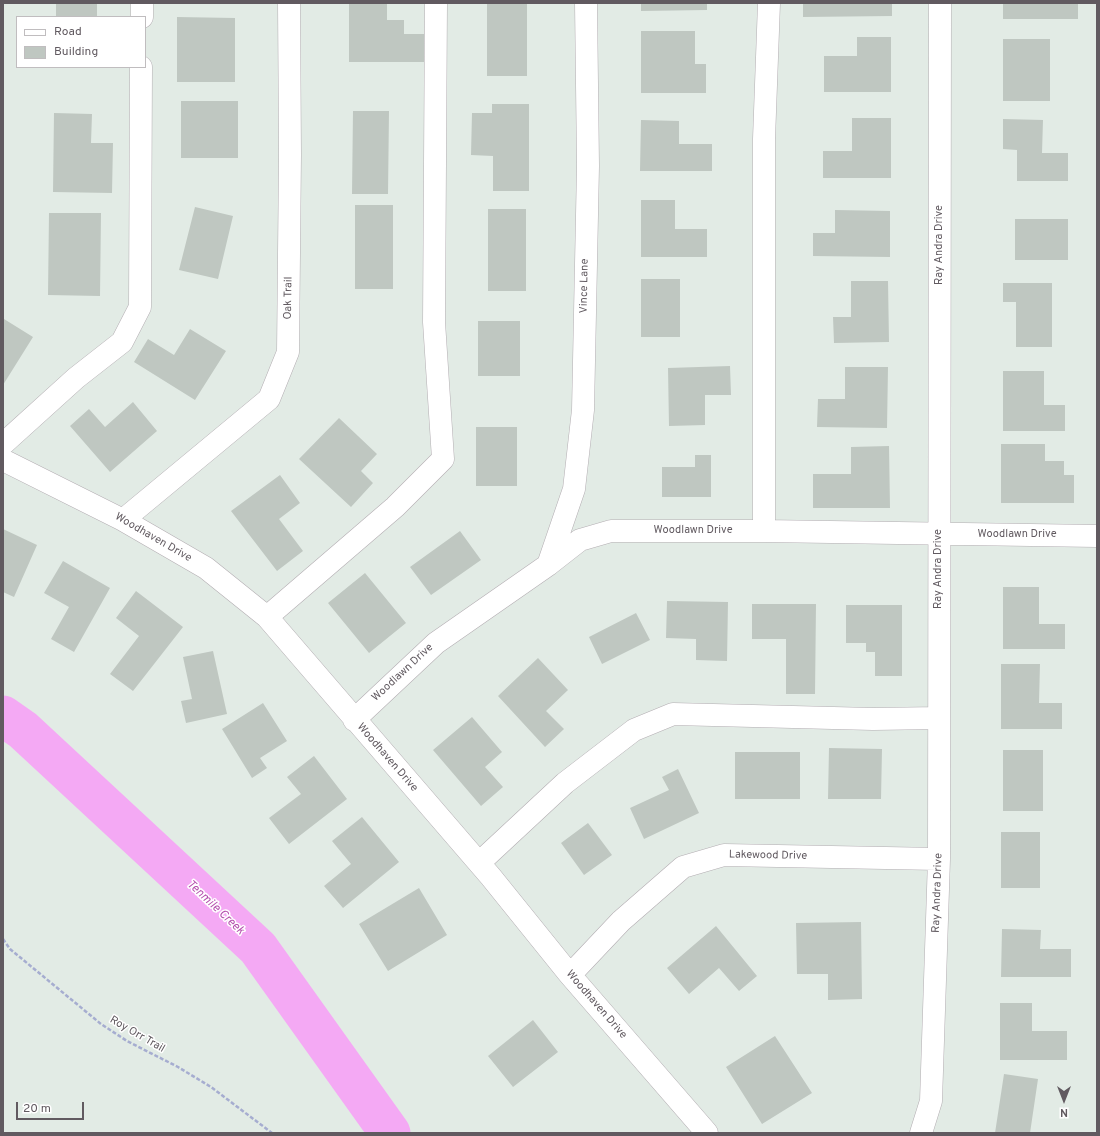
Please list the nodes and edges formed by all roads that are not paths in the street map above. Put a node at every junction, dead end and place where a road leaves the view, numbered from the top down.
1 (142, 3) edge
2 (289, 3) edge
3 (436, 3) edge
4 (586, 3) edge
5 (769, 3) edge
6 (940, 3) edge
7 (142, 16) edge
8 (141, 68) edge
9 (3, 444) edge
10 (3, 460) edge
11 (123, 520) junction
12 (764, 531) junction
13 (940, 535) junction
14 (1097, 536) edge
15 (548, 565) junction
16 (267, 617) junction
17 (939, 718) junction
18 (354, 720) junction
19 (939, 859) junction
20 (479, 863) junction
21 (570, 975) junction
22 (707, 1133) edge
23 (921, 1133) edge

1 - 7 street
2 - 11 street, Oak Trail
3 - 16 street
4 - 15 street, Vince Lane
5 - 12 street
6 - 13 street, Ray Andra Drive
8 - 9 street
10 - 11 street, Woodhaven Drive
11 - 16 street, Woodhaven Drive
12 - 13 street, Woodlawn Drive
12 - 15 street, Woodlawn Drive
13 - 14 street, Woodlawn Drive
13 - 17 street, Ray Andra Drive
15 - 18 street, Woodlawn Drive
16 - 18 street, Woodhaven Drive
17 - 19 street, Ray Andra Drive
17 - 20 street
18 - 20 street, Woodhaven Drive
19 - 21 street, Lakewood Drive
19 - 23 street, Ray Andra Drive
20 - 21 street, Woodhaven Drive
21 - 22 street, Woodhaven Drive

